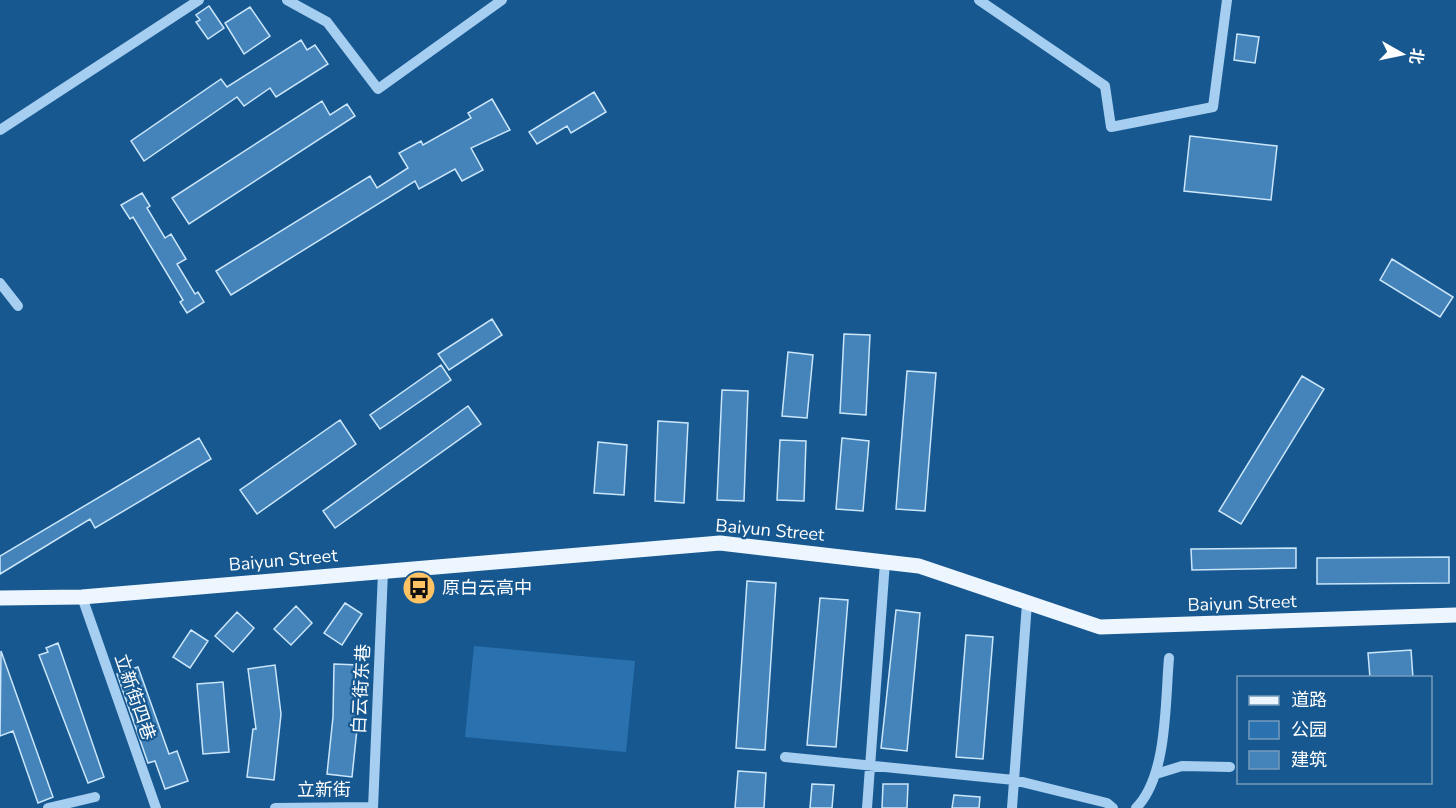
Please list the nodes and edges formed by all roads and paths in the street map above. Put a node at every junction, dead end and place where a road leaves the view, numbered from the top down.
1 (199, 0) edge
2 (287, 0) edge
3 (502, 0) edge
4 (979, 0) edge
5 (1227, 0) edge
6 (0, 130) edge
7 (0, 282) edge
8 (18, 306) dead end
9 (885, 562) junction
10 (383, 572) junction
11 (82, 597) junction
12 (0, 598) edge
13 (1027, 603) junction
14 (1456, 615) edge
15 (1169, 658) dead end
16 (785, 757) dead end
17 (871, 765) junction
18 (1230, 767) dead end
19 (1156, 774) junction
20 (1014, 780) junction
21 (95, 797) dead end
22 (373, 807) edge
23 (48, 808) edge
24 (156, 808) edge
25 (275, 808) edge
26 (867, 808) edge
27 (1012, 808) edge
28 (1113, 808) edge
29 (1136, 808) edge

1 - 6 street
2 - 3 street
4 - 5 street
7 - 8 street
9 - 10 main road, Baiyun Street
9 - 13 main road, Baiyun Street
9 - 17 street
10 - 11 main road, Baiyun Street
10 - 22 street, 白云街东巷
11 - 12 main road, Baiyun Street
11 - 24 street, 立新街四巷
13 - 14 main road, Baiyun Street
13 - 20 street
15 - 19 street
16 - 17 street
17 - 20 street
17 - 26 street
18 - 19 street
19 - 29 street
20 - 27 street
20 - 28 street
21 - 23 street
22 - 25 street, 立新街

